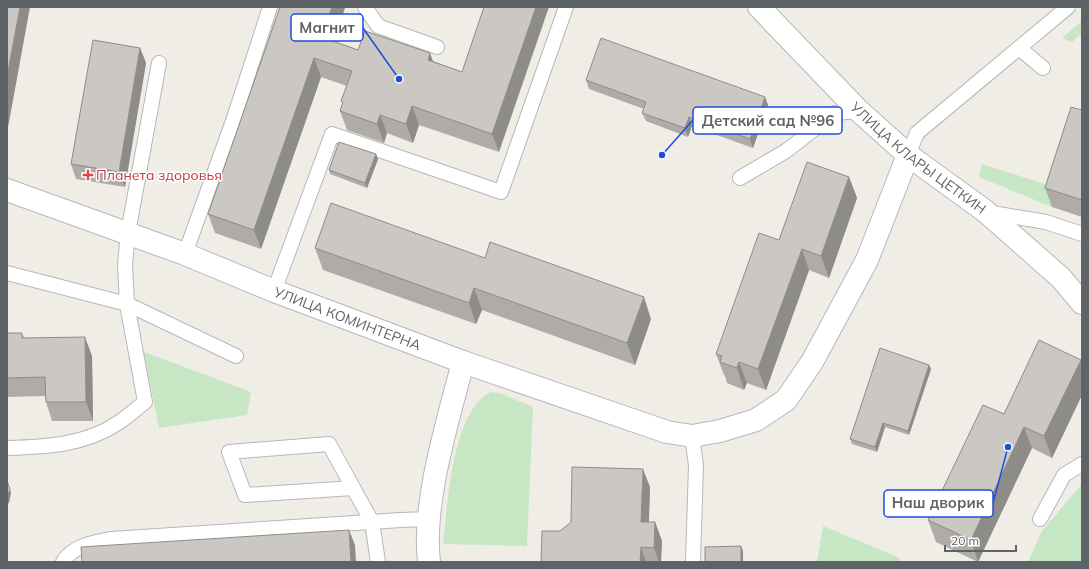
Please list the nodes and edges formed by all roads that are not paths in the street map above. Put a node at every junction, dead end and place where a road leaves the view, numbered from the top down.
1 (270, 7) edge
2 (365, 7) edge
3 (566, 7) edge
4 (759, 7) edge
5 (1068, 7) edge
6 (437, 47) dead end
7 (1019, 48) junction
8 (159, 63) dead end
9 (1043, 68) dead end
10 (859, 111) junction
11 (908, 155) junction
12 (740, 178) dead end
13 (7, 190) edge
14 (985, 211) junction
15 (128, 234) junction
16 (1082, 234) edge
17 (185, 254) junction
18 (7, 273) edge
19 (274, 291) junction
20 (1082, 303) edge
21 (127, 304) junction
22 (236, 356) dead end
23 (463, 362) junction
24 (692, 436) junction
25 (7, 448) edge
26 (1082, 464) edge
27 (353, 488) junction
28 (429, 519) junction
29 (1040, 519) dead end
30 (372, 522) junction
31 (63, 562) edge
32 (378, 562) edge
33 (428, 562) edge
34 (693, 562) edge

1 - 17 lane
2 - 6 lane
3 - 19 lane
4 - 10 street, УЛИЦА КЛАРЫ ЦЕТКИН
5 - 7 lane
7 - 9 lane
7 - 11 lane
8 - 15 lane
10 - 11 street, УЛИЦА КЛАРЫ ЦЕТКИН
10 - 12 lane
11 - 14 street, УЛИЦА КЛАРЫ ЦЕТКИН
11 - 24 street
13 - 15 street, УЛИЦА КОМИНТЕРНА
14 - 16 lane
14 - 20 street, УЛИЦА КЛАРЫ ЦЕТКИН
15 - 17 street, УЛИЦА КОМИНТЕРНА
15 - 21 lane
17 - 19 street, УЛИЦА КОМИНТЕРНА
18 - 21 lane
19 - 23 street, УЛИЦА КОМИНТЕРНА
21 - 22 lane
21 - 25 lane
23 - 24 street, УЛИЦА КОМИНТЕРНА
23 - 28 street
24 - 34 lane
26 - 29 lane
27 - 27 lane
27 - 30 lane
28 - 30 lane
28 - 33 street
30 - 31 lane
30 - 32 lane

